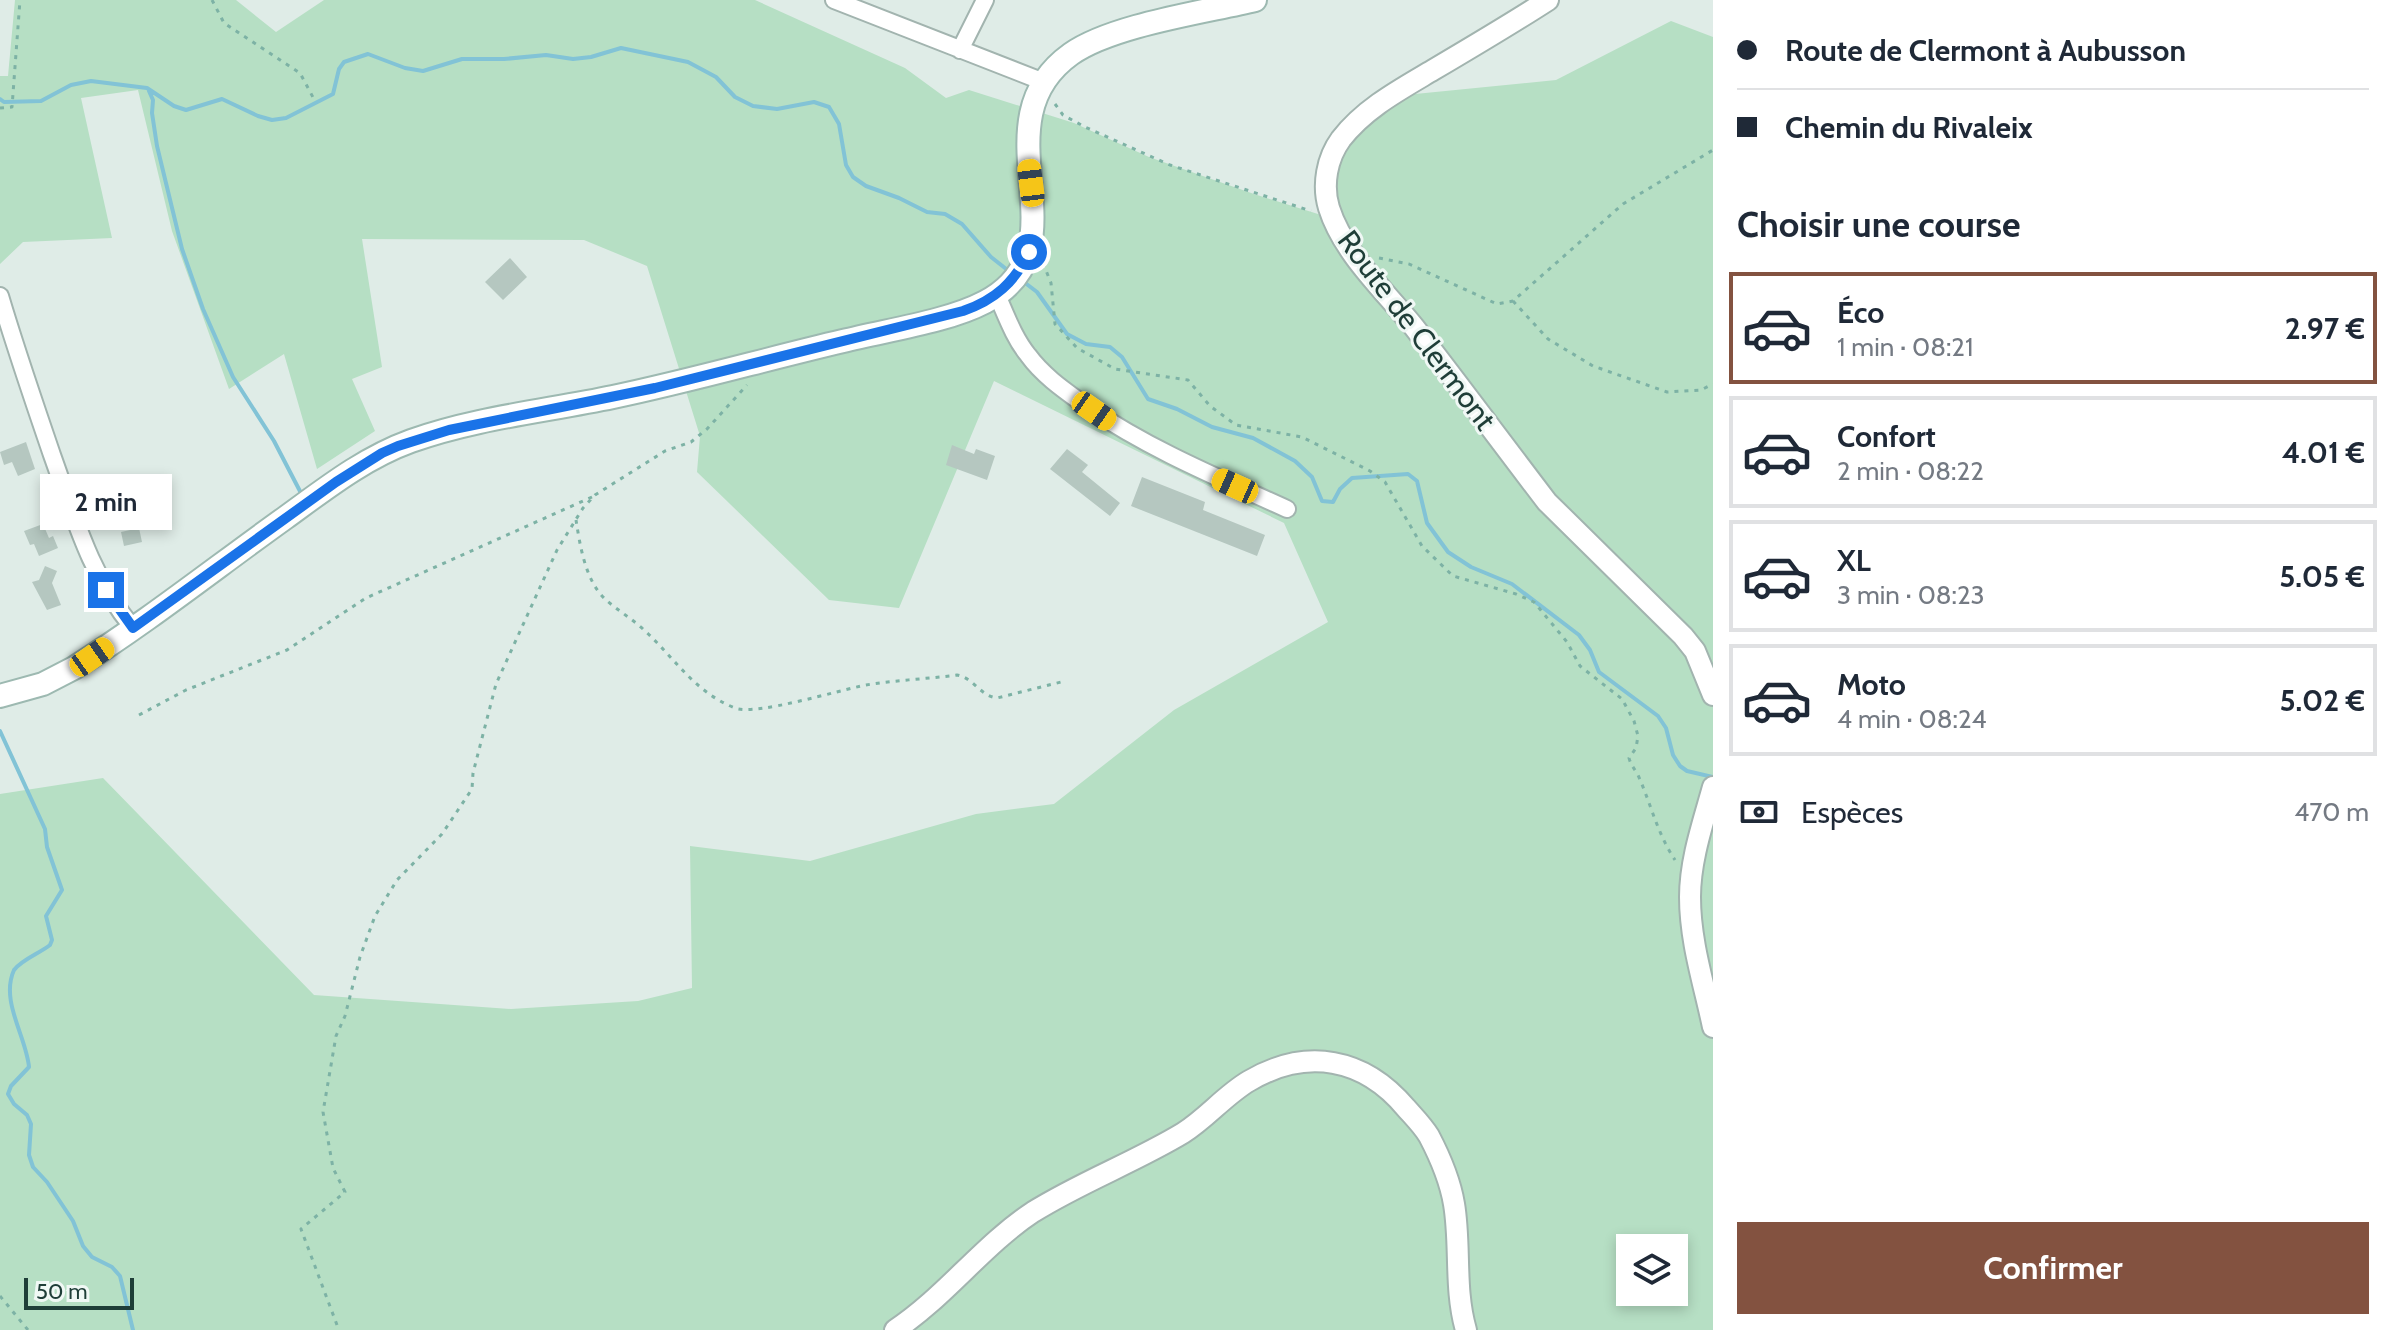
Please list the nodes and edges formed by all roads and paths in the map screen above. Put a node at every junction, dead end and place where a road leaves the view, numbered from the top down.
1 (20, 0) edge
2 (212, 0) edge
3 (834, 0) edge
4 (985, 0) edge
5 (1255, 0) edge
6 (1548, 0) edge
7 (960, 50) junction
8 (1044, 82) junction
9 (315, 101) dead end
10 (0, 108) edge
11 (1713, 150) edge
12 (1334, 219) junction
13 (1033, 235) junction
14 (1359, 260) junction
15 (997, 295) junction
16 (0, 296) edge
17 (1513, 301) junction
18 (751, 380) dead end
19 (1713, 384) edge
20 (595, 495) junction
21 (1287, 509) dead end
22 (575, 519) junction
23 (133, 628) junction
24 (1061, 682) dead end
25 (1713, 695) edge
26 (0, 696) edge
27 (139, 715) dead end
28 (1713, 787) edge
29 (1691, 883) junction
30 (1713, 1027) edge
31 (0, 1296) edge
32 (337, 1325) dead end
33 (28, 1330) edge
34 (895, 1330) edge
35 (1466, 1330) edge

1 - 10 path
2 - 9 path
3 - 7 street
4 - 7 street
5 - 8 main road
6 - 12 street, Route de Clermont
7 - 8 street
8 - 12 path
8 - 13 main road
11 - 17 path
12 - 14 street, Route de Clermont
13 - 15 main road
13 - 29 path
14 - 17 path
14 - 25 street, Route de Clermont
15 - 21 street
15 - 23 main road
16 - 23 street
17 - 19 path
18 - 20 path
20 - 22 path
20 - 27 path
22 - 24 path
22 - 32 path
23 - 26 main road
28 - 29 street
29 - 30 street
31 - 33 path
34 - 35 street

